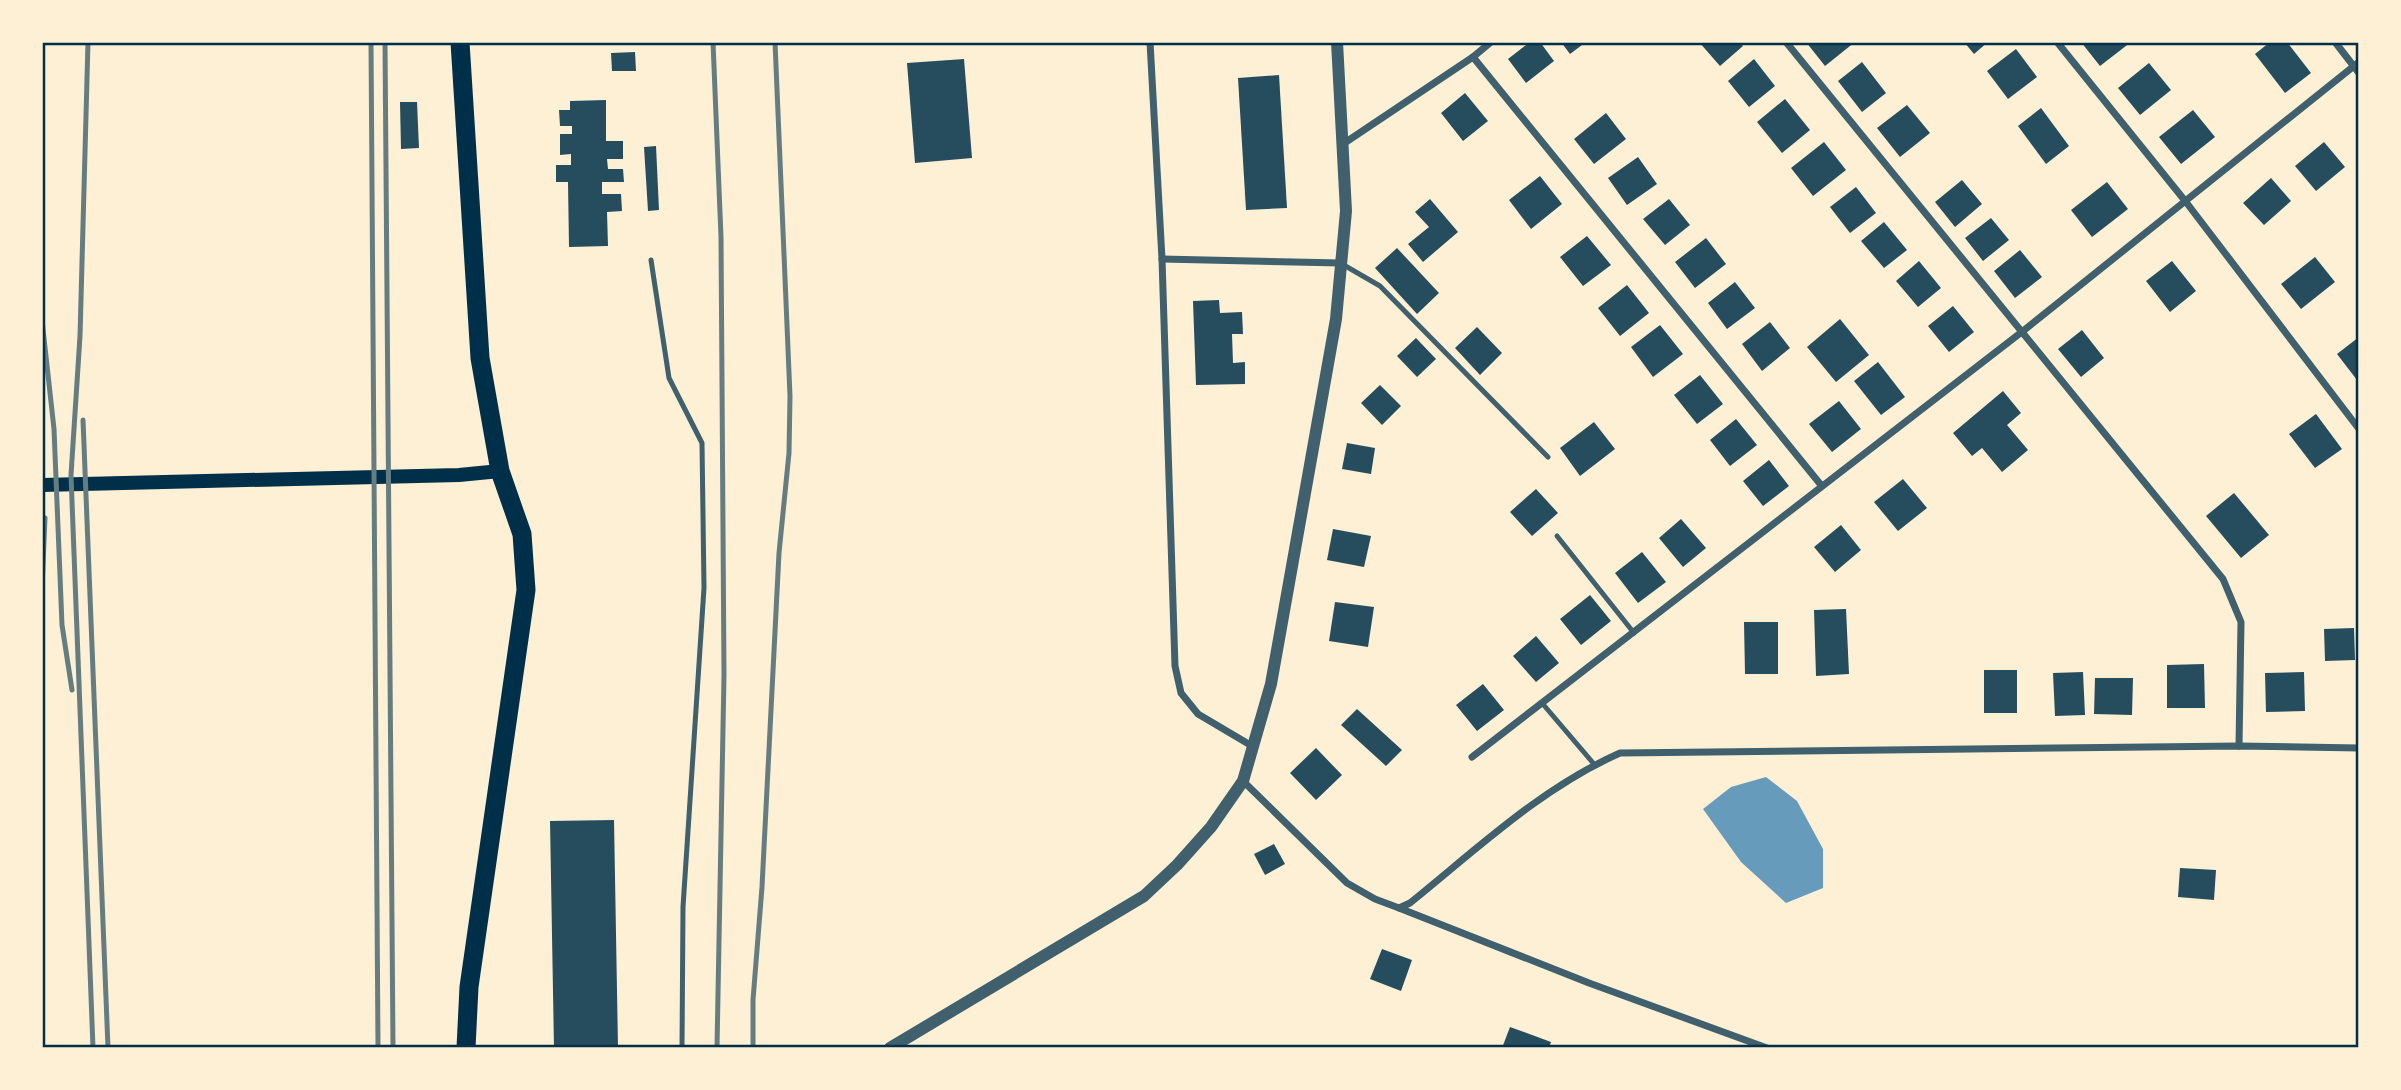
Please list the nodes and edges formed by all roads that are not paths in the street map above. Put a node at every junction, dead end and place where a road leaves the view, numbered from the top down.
1 (460, 42) edge
2 (1150, 42) edge
3 (1337, 42) edge
4 (1491, 42) edge
5 (1786, 42) edge
6 (2057, 42) edge
7 (2335, 42) edge
8 (1473, 57) junction
9 (2356, 64) edge
10 (2359, 73) edge
11 (1343, 144) junction
12 (2186, 202) junction
13 (1162, 259) junction
14 (651, 260) dead end
15 (1341, 263) junction
16 (2023, 331) junction
17 (2359, 429) edge
18 (1548, 457) dead end
19 (500, 471) junction
20 (42, 485) edge
21 (1821, 485) junction
22 (1558, 536) dead end
23 (1634, 632) junction
24 (1542, 703) junction
25 (1252, 746) junction
26 (2239, 746) junction
27 (2359, 748) edge
28 (1472, 757) dead end
29 (1594, 764) junction
30 (1242, 781) junction
31 (1399, 908) junction
32 (466, 1048) edge
33 (682, 1048) edge
34 (890, 1048) edge
35 (1767, 1048) edge

1 - 19 highway
2 - 13 street
3 - 11 street
4 - 8 street
5 - 16 street
6 - 12 street
7 - 9 street
8 - 11 street
8 - 21 street
9 - 10 street
9 - 12 street
11 - 15 street
12 - 16 street
12 - 17 street
13 - 15 street
13 - 25 street
14 - 33 lane
15 - 18 lane
15 - 25 street
16 - 21 street
16 - 26 street
19 - 20 main road
19 - 32 highway
21 - 23 street
22 - 23 lane
23 - 24 street
24 - 28 street
24 - 29 lane
25 - 30 street
26 - 27 street
26 - 29 street
29 - 31 street
30 - 31 street
30 - 34 street
31 - 35 street

